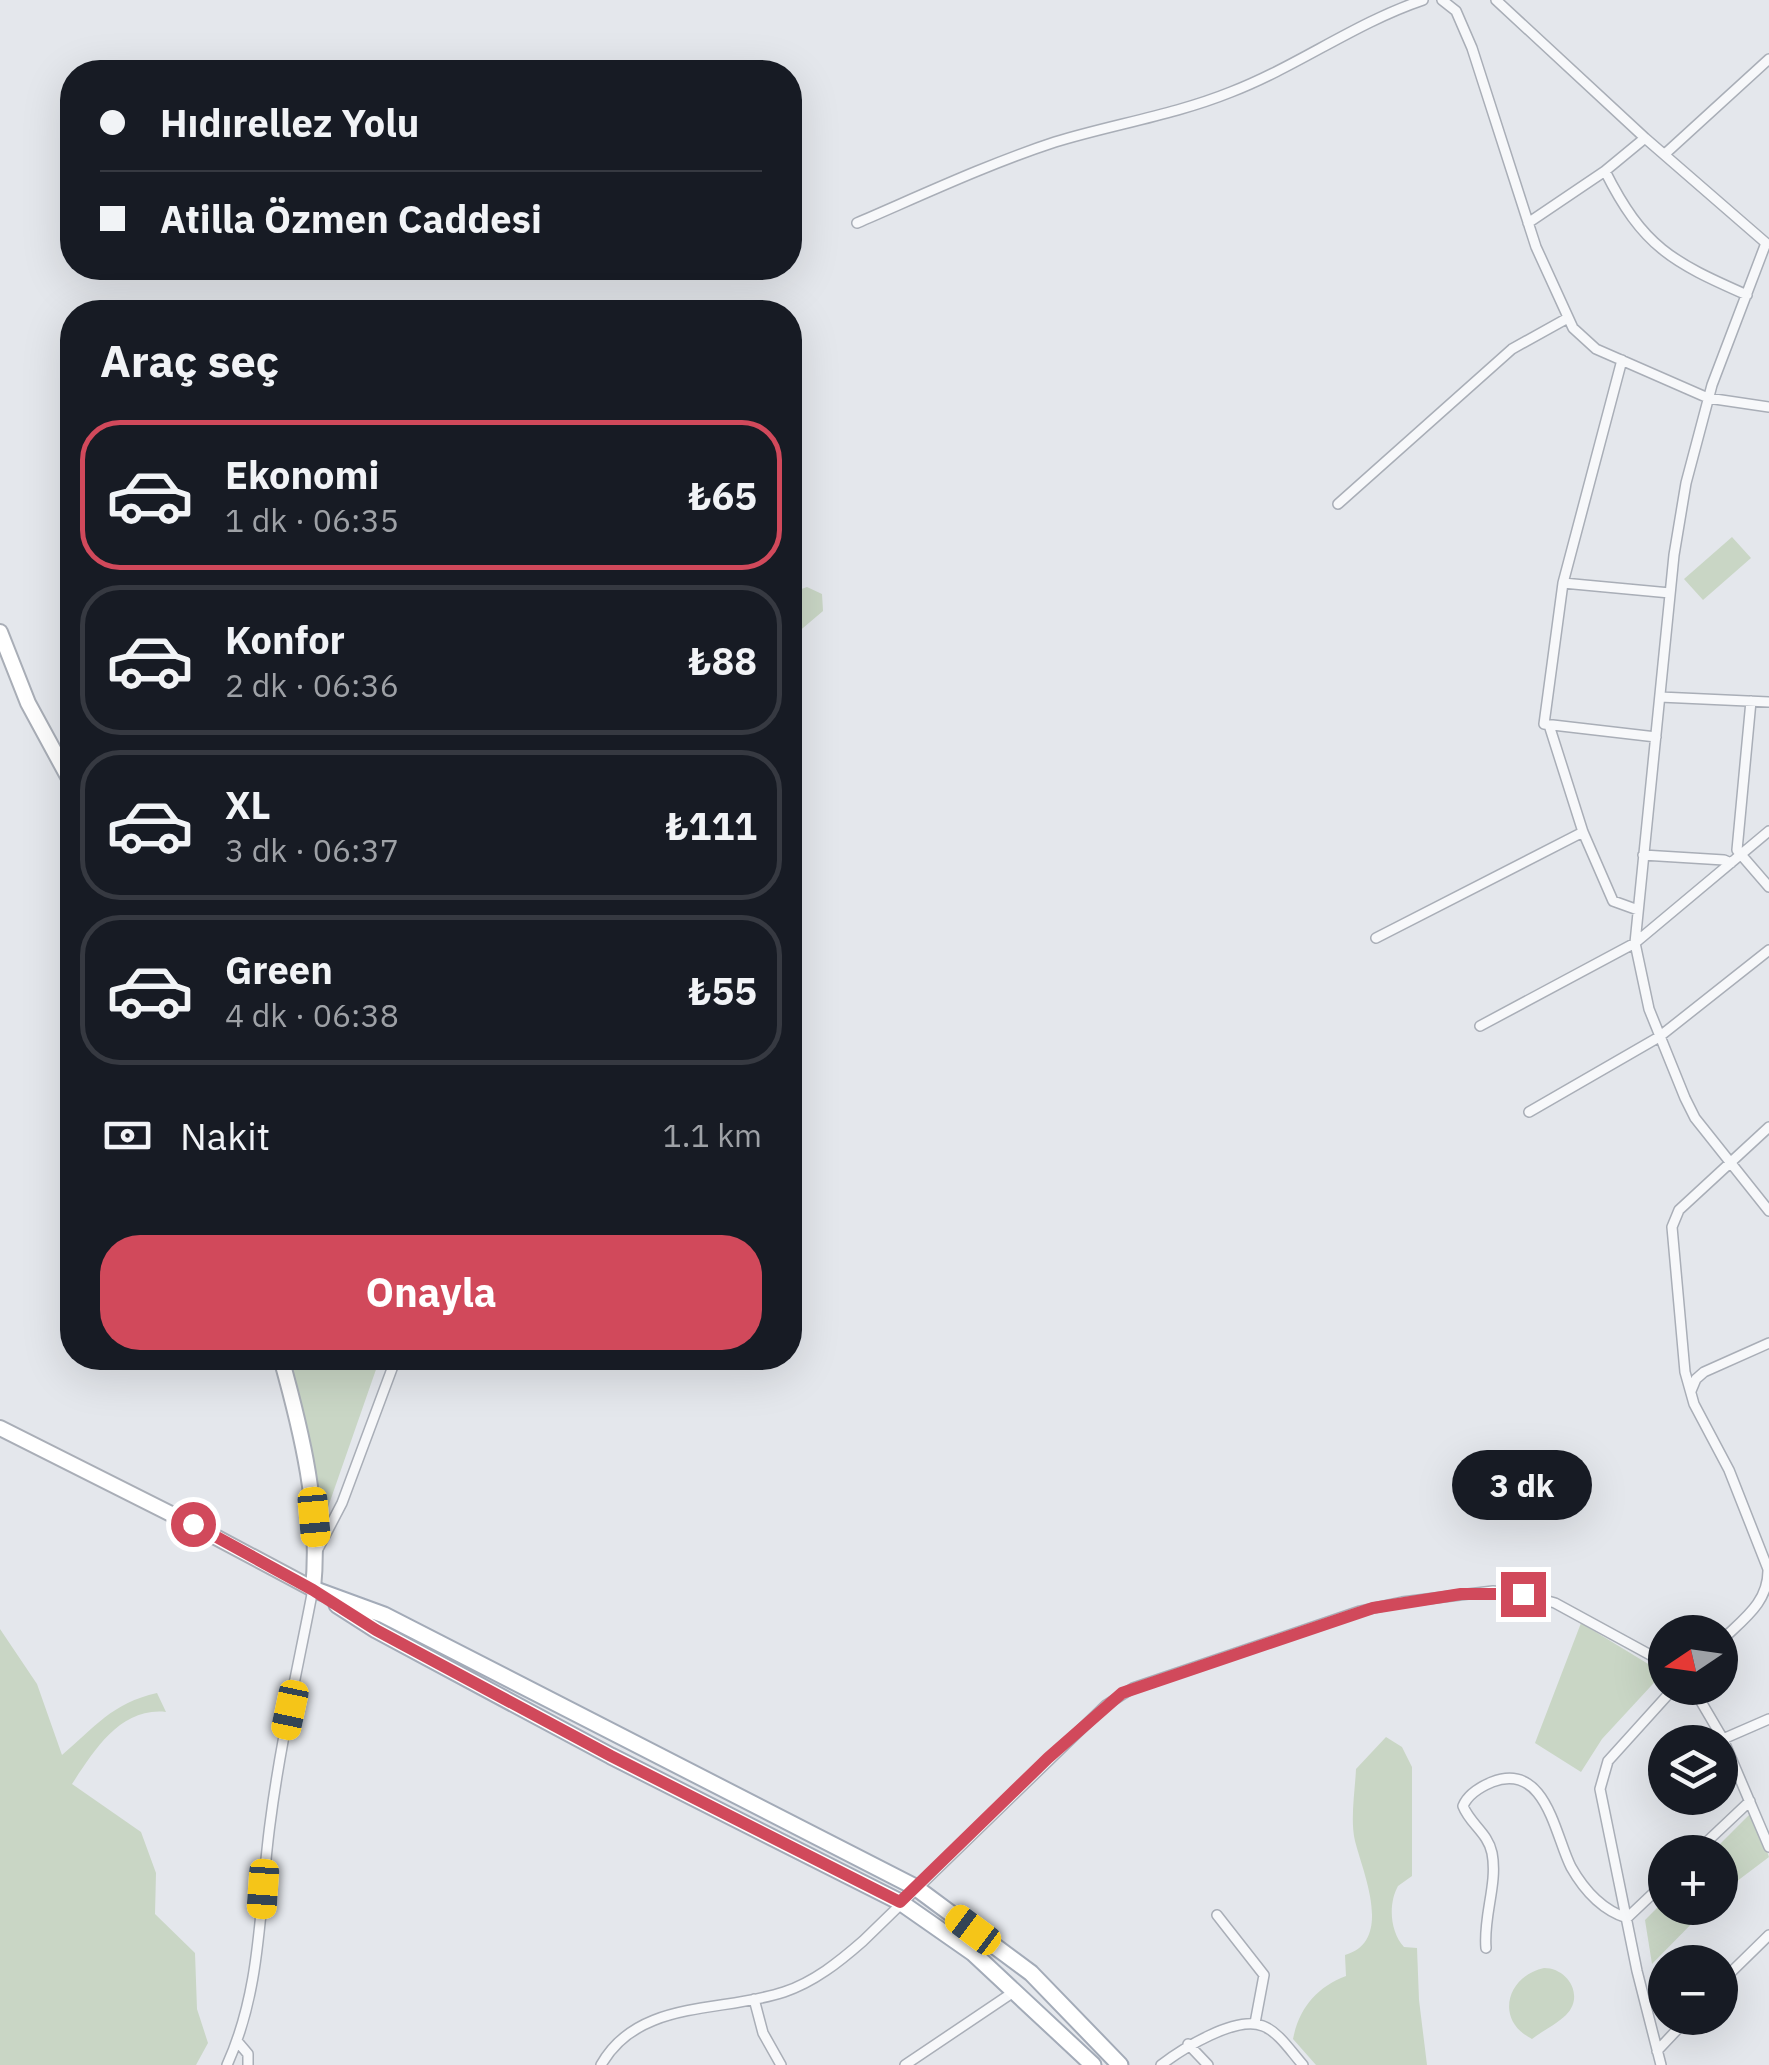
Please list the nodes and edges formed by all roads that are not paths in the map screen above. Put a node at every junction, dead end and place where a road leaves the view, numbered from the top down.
1 (1423, 0) edge
2 (1442, 0) edge
3 (1496, 0) edge
4 (1456, 3) edge
5 (1769, 58) edge
6 (1646, 138) junction
7 (1666, 153) junction
8 (1605, 171) junction
9 (858, 223) dead end
10 (1528, 223) junction
11 (1768, 243) edge
12 (1746, 295) junction
13 (1566, 319) junction
14 (1622, 360) junction
15 (1708, 398) junction
16 (1769, 407) edge
17 (1338, 504) dead end
18 (1564, 583) junction
19 (1670, 592) junction
20 (0, 632) edge
21 (1660, 697) junction
22 (1752, 701) junction
23 (1769, 702) edge
24 (1549, 724) junction
25 (1656, 737) junction
26 (60, 762) edge
27 (1769, 831) edge
28 (1583, 832) junction
29 (1644, 855) junction
30 (1735, 859) junction
31 (1769, 887) edge
32 (1638, 910) junction
33 (1376, 938) dead end
34 (1635, 943) junction
35 (1769, 950) edge
36 (1480, 1026) dead end
37 (1659, 1037) junction
38 (1530, 1112) dead end
39 (1769, 1127) edge
40 (1730, 1162) junction
41 (1769, 1212) edge
42 (1769, 1343) edge
43 (284, 1370) edge
44 (392, 1370) edge
45 (1690, 1393) junction
46 (0, 1428) edge
47 (317, 1551) junction
48 (313, 1590) junction
49 (1767, 1595) edge
50 (1738, 1624) edge
51 (1648, 1654) edge
52 (1658, 1705) edge
53 (1769, 1719) edge
54 (1738, 1733) edge
55 (1738, 1772) edge
56 (1750, 1801) junction
57 (1714, 1835) edge
58 (1769, 1847) edge
59 (915, 1887) junction
60 (1648, 1898) edge
61 (900, 1902) junction
62 (1218, 1915) dead end
63 (1627, 1918) junction
64 (1769, 1935) edge
65 (1486, 1948) dead end
66 (1738, 1965) edge
67 (1016, 1991) junction
68 (754, 1999) junction
69 (1255, 2023) junction
70 (1672, 2035) edge
71 (237, 2041) junction
72 (1188, 2044) junction
73 (1657, 2051) junction
74 (227, 2065) edge
75 (248, 2065) edge
76 (600, 2065) edge
77 (781, 2065) edge
78 (905, 2065) edge
79 (1094, 2065) edge
80 (1120, 2065) edge
81 (1161, 2065) edge
82 (1208, 2065) edge
83 (1303, 2065) edge
84 (1661, 2065) edge

1 - 9 street
2 - 4 street
3 - 6 street
4 - 10 street
5 - 7 street
6 - 7 street
6 - 8 street
7 - 11 street
8 - 10 street
8 - 12 street
10 - 13 street
11 - 12 street
12 - 15 street
13 - 14 street
13 - 17 street
14 - 15 street
14 - 18 street
15 - 16 street
15 - 19 street
18 - 19 street
18 - 24 street
19 - 21 street
20 - 26 street
21 - 22 street
21 - 25 street
22 - 23 street
22 - 30 street
24 - 25 street
24 - 28 street
25 - 29 street
27 - 30 street
28 - 32 street
28 - 33 street
29 - 30 street
29 - 32 street
30 - 31 street
30 - 34 street
32 - 34 street
34 - 36 street
34 - 37 street
35 - 37 street
37 - 38 street
37 - 40 street
39 - 40 street
40 - 41 street
40 - 45 street
42 - 45 street
43 - 47 street
44 - 47 street
45 - 49 street
46 - 48 street
47 - 48 street
48 - 59 main road
48 - 61 main road
48 - 71 street
49 - 50 street
51 - 59 street
52 - 63 street
53 - 54 street
55 - 56 street
56 - 57 street
56 - 58 street
59 - 61 street
59 - 80 main road
60 - 63 street
61 - 67 main road
61 - 68 street
62 - 69 street
63 - 65 street
63 - 73 street
64 - 66 street
67 - 78 street
67 - 79 main road
68 - 76 street
68 - 77 street
69 - 72 street
69 - 83 street
70 - 73 street
71 - 74 street
71 - 75 street
72 - 81 street
72 - 82 street
73 - 84 street

